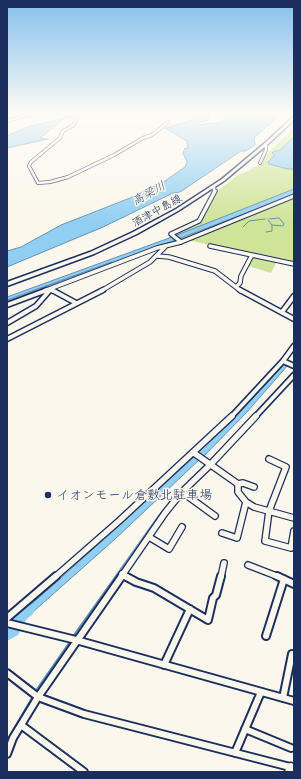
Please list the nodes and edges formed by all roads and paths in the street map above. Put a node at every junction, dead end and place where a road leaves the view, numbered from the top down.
1 (46, 149) edge
2 (124, 149) edge
3 (260, 149) edge
4 (266, 149) edge
5 (260, 163) dead end
6 (214, 187) junction
7 (294, 196) edge
8 (180, 241) junction
9 (166, 246) junction
10 (210, 246) dead end
11 (252, 255) junction
12 (157, 256) junction
13 (294, 264) edge
14 (7, 284) edge
15 (236, 287) junction
16 (50, 289) junction
17 (294, 296) edge
18 (76, 303) junction
19 (7, 305) edge
20 (282, 312) junction
21 (294, 319) edge
22 (7, 323) edge
23 (7, 339) edge
24 (294, 346) edge
25 (283, 361) junction
26 (294, 366) edge
27 (294, 375) edge
28 (195, 453) junction
29 (269, 459) dead end
30 (210, 465) junction
31 (238, 484) junction
32 (254, 487) dead end
33 (182, 492) junction
34 (246, 502) junction
35 (269, 511) junction
36 (215, 516) dead end
37 (294, 518) edge
38 (182, 527) dead end
39 (294, 531) edge
40 (222, 533) dead end
41 (149, 537) junction
42 (293, 541) edge
43 (224, 563) dead end
44 (248, 565) dead end
45 (122, 574) junction
46 (284, 579) junction
47 (294, 584) edge
48 (190, 609) junction
49 (7, 618) edge
50 (7, 623) edge
51 (266, 636) dead end
52 (76, 640) junction
53 (294, 655) edge
54 (164, 665) junction
55 (7, 673) edge
56 (262, 692) junction
57 (38, 697) junction
58 (283, 698) junction
59 (294, 701) edge
60 (22, 724) junction
61 (245, 729) junction
62 (9, 741) edge
63 (291, 748) dead end
64 (235, 753) junction
65 (7, 754) edge
66 (292, 769) edge
67 (84, 772) edge

1 - 2 street
3 - 6 main road, 酒津中島線
4 - 5 street
6 - 8 street
6 - 14 main road, 酒津中島線
7 - 8 street
8 - 9 street
9 - 12 street
9 - 16 street
10 - 11 street
11 - 13 street
11 - 15 street
12 - 15 street
12 - 18 street
15 - 20 street
16 - 18 street
16 - 19 street
16 - 22 street
17 - 20 street
18 - 23 street
20 - 21 street
24 - 25 street
25 - 26 street
25 - 28 street
27 - 30 street
28 - 30 street
28 - 49 street
29 - 35 street
30 - 31 street
30 - 33 street
31 - 32 street
31 - 34 street
33 - 36 street
33 - 41 street
34 - 35 street
34 - 40 street
35 - 37 street
35 - 42 street
38 - 41 street
39 - 42 street
41 - 45 street
43 - 48 street
44 - 46 street
45 - 48 street
45 - 52 street
46 - 47 street
46 - 51 street
48 - 54 street
50 - 52 street
52 - 54 street
52 - 57 street
53 - 58 street
54 - 56 street
55 - 57 street
56 - 58 street
56 - 61 street
57 - 60 street
57 - 64 street
58 - 59 street
60 - 62 street
60 - 67 street
61 - 63 street
61 - 64 street
62 - 65 street
64 - 66 street

